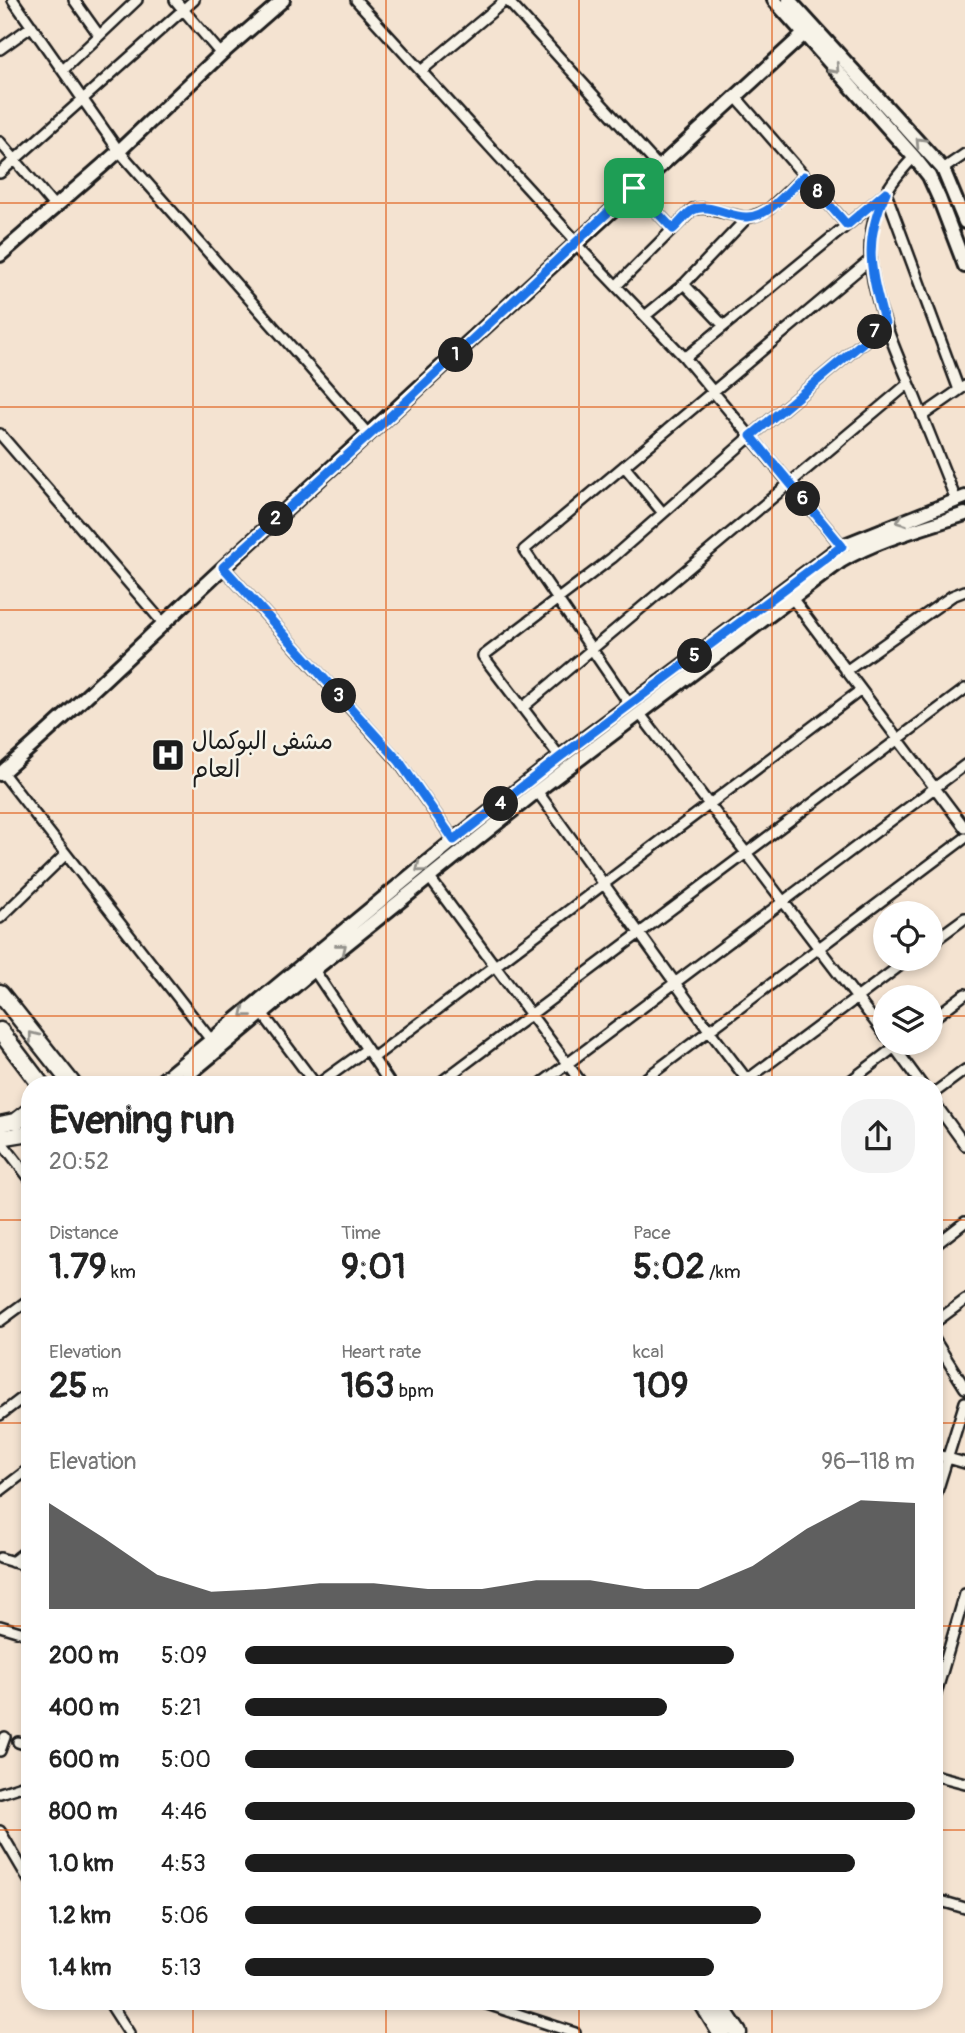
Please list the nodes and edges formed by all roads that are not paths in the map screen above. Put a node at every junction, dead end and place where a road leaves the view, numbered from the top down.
1 (13, 0) edge
2 (74, 0) edge
3 (175, 0) edge
4 (194, 0) edge
5 (283, 0) edge
6 (356, 0) edge
7 (507, 0) edge
8 (774, 0) edge
9 (789, 0) edge
10 (135, 1) edge
11 (183, 10) junction
12 (32, 26) junction
13 (804, 34) junction
14 (99, 35) junction
15 (0, 48) edge
16 (221, 54) junction
17 (63, 70) junction
18 (421, 71) junction
19 (735, 96) junction
20 (82, 98) junction
21 (0, 142) edge
22 (119, 151) junction
23 (965, 154) edge
24 (915, 157) junction
25 (15, 159) junction
26 (658, 166) junction
27 (943, 169) junction
28 (0, 173) edge
29 (804, 176) junction
30 (634, 188) junction
31 (886, 192) junction
32 (55, 207) junction
33 (747, 218) junction
34 (965, 222) edge
35 (847, 225) junction
36 (673, 229) junction
37 (575, 241) junction
38 (0, 255) edge
39 (872, 259) junction
40 (965, 265) edge
41 (684, 284) junction
42 (616, 286) junction
43 (645, 316) junction
44 (885, 324) junction
45 (724, 326) junction
46 (685, 358) junction
47 (909, 383) junction
48 (962, 388) edge
49 (713, 391) junction
50 (922, 416) junction
51 (0, 434) edge
52 (369, 435) junction
53 (751, 436) junction
54 (624, 466) junction
55 (790, 483) junction
56 (960, 499) edge
57 (663, 513) junction
58 (965, 514) edge
59 (842, 546) junction
60 (223, 567) junction
61 (965, 591) edge
62 (792, 598) junction
63 (558, 600) junction
64 (164, 624) junction
65 (592, 650) junction
66 (846, 671) junction
67 (965, 689) edge
68 (861, 690) junction
69 (630, 705) junction
70 (522, 708) junction
71 (640, 714) junction
72 (898, 739) junction
73 (560, 757) junction
74 (965, 765) edge
75 (1, 773) edge
76 (935, 788) junction
77 (537, 791) junction
78 (711, 804) junction
79 (965, 828) edge
80 (965, 838) edge
81 (454, 840) junction
82 (747, 852) junction
83 (66, 854) junction
84 (429, 877) junction
85 (604, 884) junction
86 (784, 901) junction
87 (0, 918) edge
88 (965, 918) edge
89 (639, 933) junction
90 (943, 934) edge
91 (819, 948) junction
92 (496, 966) junction
93 (314, 970) junction
94 (893, 971) edge
95 (675, 983) junction
96 (0, 993) edge
97 (965, 994) edge
98 (857, 998) junction
99 (943, 1011) edge
100 (262, 1013) junction
101 (531, 1014) junction
102 (873, 1019) edge
103 (0, 1031) edge
104 (709, 1031) junction
105 (211, 1040) junction
106 (367, 1049) junction
107 (882, 1055) edge
108 (902, 1055) edge
109 (373, 1058) junction
110 (568, 1063) junction
111 (965, 1070) edge
112 (34, 1076) edge
113 (65, 1076) edge
114 (168, 1076) edge
115 (187, 1076) edge
116 (309, 1076) edge
117 (329, 1076) edge
118 (385, 1076) edge
119 (449, 1076) edge
120 (551, 1076) edge
121 (577, 1076) edge
122 (649, 1076) edge
123 (741, 1076) edge
124 (755, 1076) edge
125 (856, 1076) edge
126 (916, 1076) edge
127 (943, 1086) edge
128 (943, 1114) edge
129 (21, 1118) edge
130 (0, 1124) edge
131 (21, 1135) edge
132 (0, 1139) edge
133 (965, 1145) edge
134 (21, 1168) edge
135 (965, 1222) edge
136 (943, 1239) edge
137 (965, 1300) edge
138 (21, 1307) edge
139 (943, 1316) edge
140 (0, 1321) edge
141 (943, 1353) edge
142 (965, 1388) edge
143 (21, 1399) edge
144 (965, 1402) edge
145 (0, 1415) edge
146 (943, 1457) edge
147 (947, 1458) junction
148 (965, 1463) edge
149 (943, 1471) edge
150 (21, 1475) edge
151 (0, 1491) edge
152 (21, 1555) edge
153 (0, 1558) edge
154 (12, 1562) junction
155 (21, 1564) edge
156 (965, 1594) edge
157 (0, 1626) edge
158 (21, 1632) edge
159 (943, 1669) edge
160 (5, 1737) dead end
161 (18, 1742) dead end
162 (21, 1743) edge
163 (0, 1751) edge
164 (943, 1777) edge
165 (965, 1783) edge
166 (21, 1786) edge
167 (0, 1793) edge
168 (0, 1831) edge
169 (21, 1867) edge
170 (943, 1902) edge
171 (965, 1908) edge
172 (114, 2010) edge
173 (505, 2010) edge
174 (707, 2010) edge
175 (722, 2010) edge
176 (129, 2033) edge
177 (575, 2033) edge
178 (721, 2033) edge
179 (738, 2033) edge

1 - 12 street
2 - 14 street
3 - 11 street
4 - 11 street
5 - 16 street
6 - 18 street
7 - 18 street
7 - 26 street
8 - 13 street
27 -> 9 street
10 - 14 street
11 - 16 street
11 - 20 street
12 - 15 street
12 - 17 street
13 - 19 street
13 -> 24 street
14 - 17 street
16 - 22 street
17 - 20 street
18 - 37 street
19 - 26 street
19 - 29 street
20 - 22 street
20 - 25 street
21 - 25 street
22 - 32 street
22 - 52 street
23 - 27 street
24 - 31 street
24 - 40 street
25 - 28 street
25 - 32 street
26 - 30 street
27 - 34 street
29 - 33 street
29 - 35 street
30 - 36 street
30 - 37 street
31 - 35 street
31 - 39 street
31 - 48 street
32 - 38 street
33 - 36 street
33 - 41 street
35 - 45 street
36 - 42 street
37 - 42 street
37 - 52 street
39 - 44 street
39 - 49 street
41 - 43 street
41 - 45 street
42 - 43 street
43 - 46 street
44 - 47 street
44 - 53 street
45 - 46 street
46 - 49 street
47 - 50 street
47 - 55 street
48 - 50 street
49 - 53 street
49 - 54 street
50 - 56 street
51 - 64 street
52 - 60 street
53 - 55 street
53 - 57 street
54 - 57 street
54 - 63 street
55 - 59 street
55 - 65 street
56 -> 59 street
57 - 63 street
58 - 62 street
59 - 69 street
60 - 64 street
60 - 81 street
61 - 66 street
62 - 66 street
62 - 71 street
63 - 65 street
63 - 70 street
64 - 75 street
65 - 69 street
65 - 70 street
66 - 68 street
67 - 72 street
68 - 72 street
68 - 78 street
69 - 73 street
70 - 73 street
71 - 77 street
71 - 78 street
72 - 76 street
72 - 82 street
73 - 81 street
74 - 76 street
75 - 83 street
76 - 79 street
76 - 86 street
77 - 84 street
77 - 85 street
78 - 82 street
78 - 85 street
80 - 91 street
81 -> 105 street
82 - 86 street
82 - 89 street
83 - 87 street
83 - 105 street
84 - 92 street
93 -> 84 street
85 - 89 street
85 - 92 street
86 - 91 street
86 - 95 street
88 - 90 street
89 - 95 street
89 - 101 street
91 - 98 street
91 - 104 street
92 - 101 street
92 - 109 street
93 - 100 street
93 - 106 street
94 - 98 street
95 - 104 street
95 - 110 street
113 -> 96 highway
97 - 99 street
98 - 102 street
98 - 124 street
100 - 115 street
100 - 116 street
101 - 110 street
101 - 119 street
103 - 112 highway
104 - 122 street
104 - 123 street
105 - 114 street
106 - 109 street
106 - 117 street
107 - 125 street
108 - 126 street
109 - 118 street
110 - 120 street
110 - 121 street
111 - 127 street
128 - 133 street
129 - 130 main road
131 - 132 main road
132 - 134 street
135 - 136 street
137 - 139 street
138 - 140 street
141 - 142 street
143 - 145 street
144 - 147 street
146 - 147 street
147 - 148 street
147 - 149 street
150 - 151 street
152 - 154 street
153 - 154 street
154 - 155 street
156 - 159 street
157 - 158 street
160 - 163 street
161 - 162 street
164 - 165 street
166 - 167 street
168 - 169 street
170 - 171 street
172 - 176 street
173 - 177 street
174 - 178 highway
175 - 179 highway

